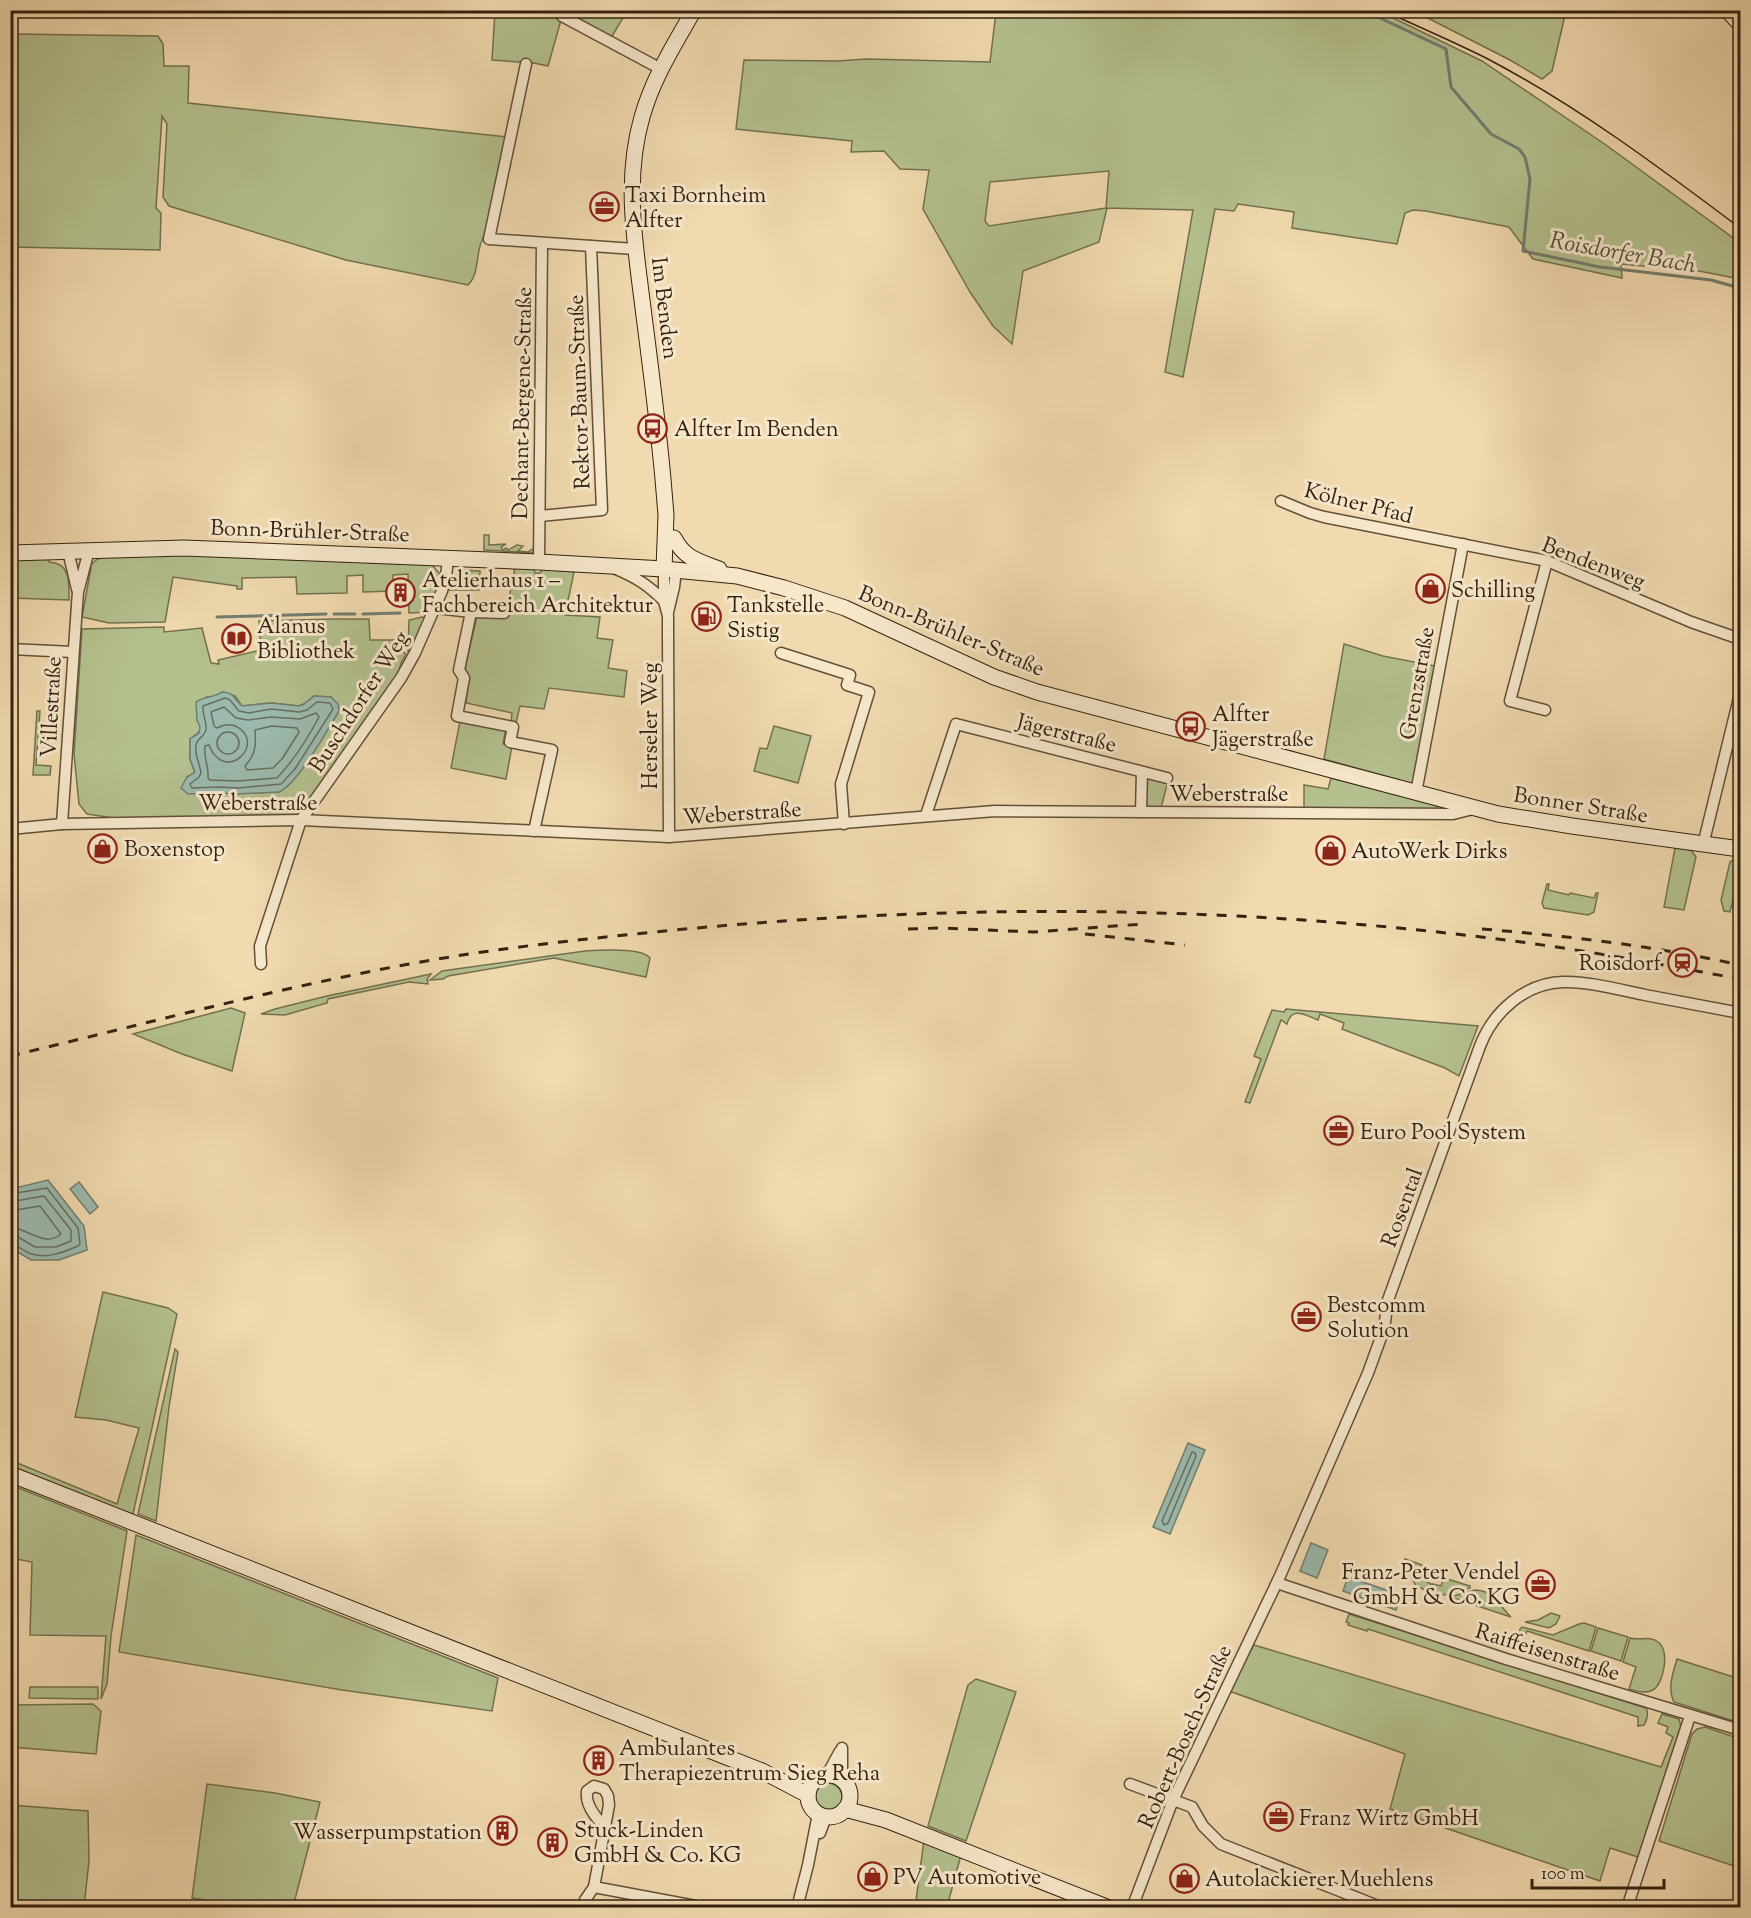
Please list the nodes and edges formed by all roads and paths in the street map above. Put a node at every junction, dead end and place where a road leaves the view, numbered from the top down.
1 (694, 10) edge
2 (1727, 10) edge
3 (562, 16) dead end
4 (1740, 24) edge
5 (526, 64) dead end
6 (661, 69) junction
7 (542, 244) junction
8 (591, 246) junction
9 (635, 249) junction
10 (1281, 501) dead end
11 (666, 515) junction
12 (540, 516) junction
13 (674, 538) junction
14 (1429, 538) joint
15 (1463, 544) junction
16 (89, 550) junction
17 (68, 551) junction
18 (10, 553) edge
19 (448, 558) junction
20 (1547, 561) junction
21 (539, 562) junction
22 (607, 566) junction
23 (670, 569) junction
24 (736, 576) junction
25 (78, 592) junction
26 (664, 601) junction
27 (436, 608) junction
28 (471, 612) junction
29 (504, 613) dead end
30 (668, 616) junction
31 (1740, 639) edge
32 (10, 649) edge
33 (73, 652) junction
34 (781, 653) dead end
35 (1740, 694) edge
36 (1545, 710) dead end
37 (1142, 772) junction
38 (1167, 778) dead end
39 (1416, 793) junction
40 (1476, 808) junction
41 (1141, 812) junction
42 (926, 815) junction
43 (301, 820) junction
44 (62, 824) junction
45 (844, 824) junction
46 (10, 829) edge
47 (534, 831) junction
48 (669, 837) junction
49 (1704, 845) junction
50 (1740, 849) edge
51 (261, 964) dead end
52 (1740, 1013) edge
53 (10, 1474) edge
54 (1277, 1583) junction
55 (1690, 1716) junction
56 (1740, 1730) edge
57 (1130, 1785) dead end
58 (810, 1789) junction
59 (1173, 1800) junction
60 (847, 1804) junction
61 (822, 1815) junction
62 (604, 1827) dead end
63 (594, 1887) junction
64 (1109, 1907) edge
65 (583, 1908) edge
66 (706, 1908) edge
67 (797, 1908) edge
68 (1132, 1908) edge
69 (1383, 1908) edge
70 (1627, 1908) edge

1 - 6 street, Im Benden
2 - 4 street
3 - 6 street
5 - 7 street
6 - 9 street, Im Benden
7 - 8 street
7 - 12 street, Dechant-Bergene-Straße
8 - 9 street
8 - 12 street, Rektor-Baum-Straße
9 - 11 street, Im Benden
10 - 14 street, Kölner Pfad
11 - 13 street, Im Benden
11 - 23 street, Im Benden
12 - 21 street, Dechant-Bergene-Straße
13 - 23 street, Im Benden
13 - 24 street
14 - 15 street, Bendenweg
15 - 20 street, Bendenweg
15 - 39 street, Grenzstraße
16 - 17 street, Bonn-Brühler-Straße
16 - 19 street, Bonn-Brühler-Straße
16 - 25 street, Villestraße
17 - 18 street, Bonn-Brühler-Straße
17 - 25 street, Villestraße
19 - 21 street, Bonn-Brühler-Straße
19 - 27 street, Buschdorfer Weg
20 - 31 street, Bendenweg
20 - 36 street
21 - 22 street, Bonn-Brühler-Straße
22 - 23 street, Bonn-Brühler-Straße
22 - 26 street, Bonn-Brühler-Straße
23 - 24 street, Bonn-Brühler-Straße
23 - 26 street, Herseler Weg
23 - 30 street, Herseler Weg
24 - 39 street, Bonn-Brühler-Straße
25 - 33 street, Villestraße
26 - 30 street, Herseler Weg
27 - 28 street
27 - 43 street, Buschdorfer Weg
28 - 29 street
28 - 47 street
30 - 48 street, Herseler Weg
32 - 33 street
33 - 44 street, Villestraße
34 - 45 street
35 - 49 street
37 - 38 street, Jägerstraße
37 - 41 street
37 - 42 street, Jägerstraße
39 - 40 street, Bonner Straße
40 - 41 street, Weberstraße
40 - 49 street, Bonner Straße
41 - 42 street, Weberstraße
42 - 45 street, Weberstraße
43 - 44 street, Weberstraße
43 - 47 street, Weberstraße
43 - 51 street, Buschdorfer Weg
44 - 46 street, Weberstraße
45 - 48 street, Weberstraße
47 - 48 street, Weberstraße
49 - 50 street, Bonner Straße
52 - 54 street, Rosental
53 - 58 street
54 - 55 street, Raiffeisenstraße
54 - 59 street, Robert-Bosch-Straße
55 - 56 street, Raiffeisenstraße
55 - 70 street
57 - 59 street
58 - 60 street
58 - 61 street
59 - 68 street, Robert-Bosch-Straße
59 - 69 street
60 - 61 street
60 - 64 street
61 - 67 street
62 - 63 street
63 - 65 street
63 - 66 street

